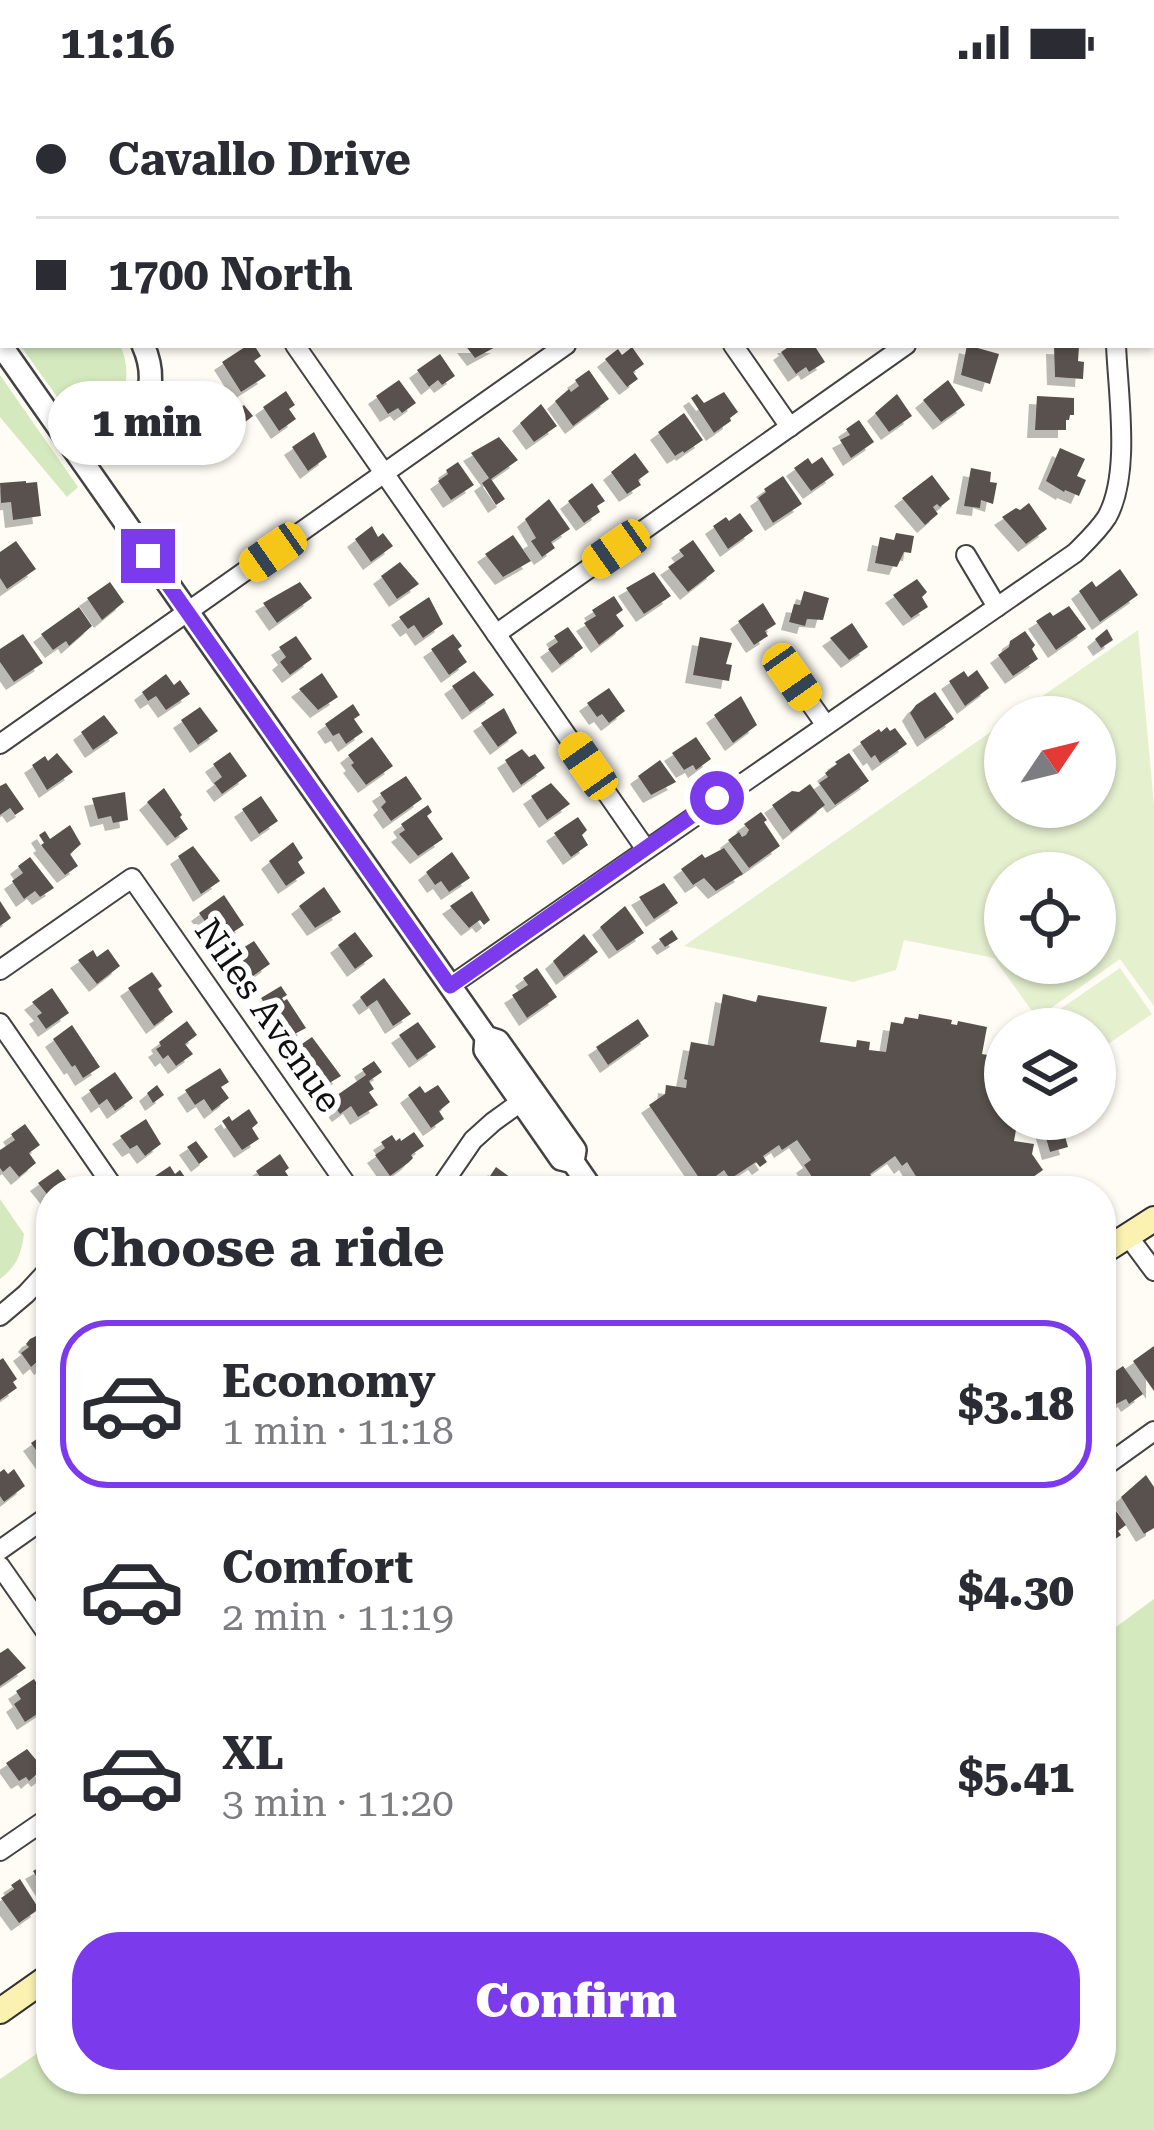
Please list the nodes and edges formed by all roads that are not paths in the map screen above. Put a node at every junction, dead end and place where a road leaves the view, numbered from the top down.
1 (3, 348) edge
2 (144, 348) edge
3 (298, 348) edge
4 (562, 348) edge
5 (735, 348) edge
6 (902, 348) edge
7 (1116, 348) edge
8 (790, 427) junction
9 (83, 463) junction
10 (385, 473) junction
11 (966, 555) dead end
12 (997, 607) junction
13 (188, 612) junction
14 (496, 634) junction
15 (792, 677) dead end
16 (825, 724) junction
17 (0, 744) edge
18 (645, 848) junction
19 (0, 970) edge
20 (450, 986) junction
21 (0, 1023) edge
22 (528, 1098) junction
23 (106, 1176) edge
24 (341, 1176) edge
25 (448, 1176) edge
26 (582, 1176) edge
27 (1154, 1220) edge
28 (1128, 1236) junction
29 (1116, 1244) edge
30 (1154, 1271) edge
31 (36, 1283) edge
32 (0, 1316) edge
33 (1154, 1431) edge
34 (1116, 1458) edge
35 (36, 1525) edge
36 (0, 1550) edge
37 (0, 1566) edge
38 (36, 1618) edge
39 (36, 1826) edge
40 (0, 1851) edge
41 (36, 1986) edge
42 (0, 2011) edge

1 - 9 street
2 - 9 street
3 - 10 street
4 - 10 street
5 - 8 street
6 - 8 street
7 - 12 street
8 - 14 street
9 - 13 street
10 - 13 street
10 - 14 street
11 - 12 street
12 - 16 street
13 - 17 street
13 - 20 street
14 - 18 street
15 - 16 street
16 - 18 street
18 - 20 street
19 - 24 street, Niles Avenue
20 - 22 street
21 - 23 street
22 - 25 street
22 - 26 street
27 - 28 main road
28 - 29 main road
28 - 30 street
31 - 32 street
33 - 34 street
35 - 36 street
37 - 38 street
39 - 40 street
41 - 42 main road

